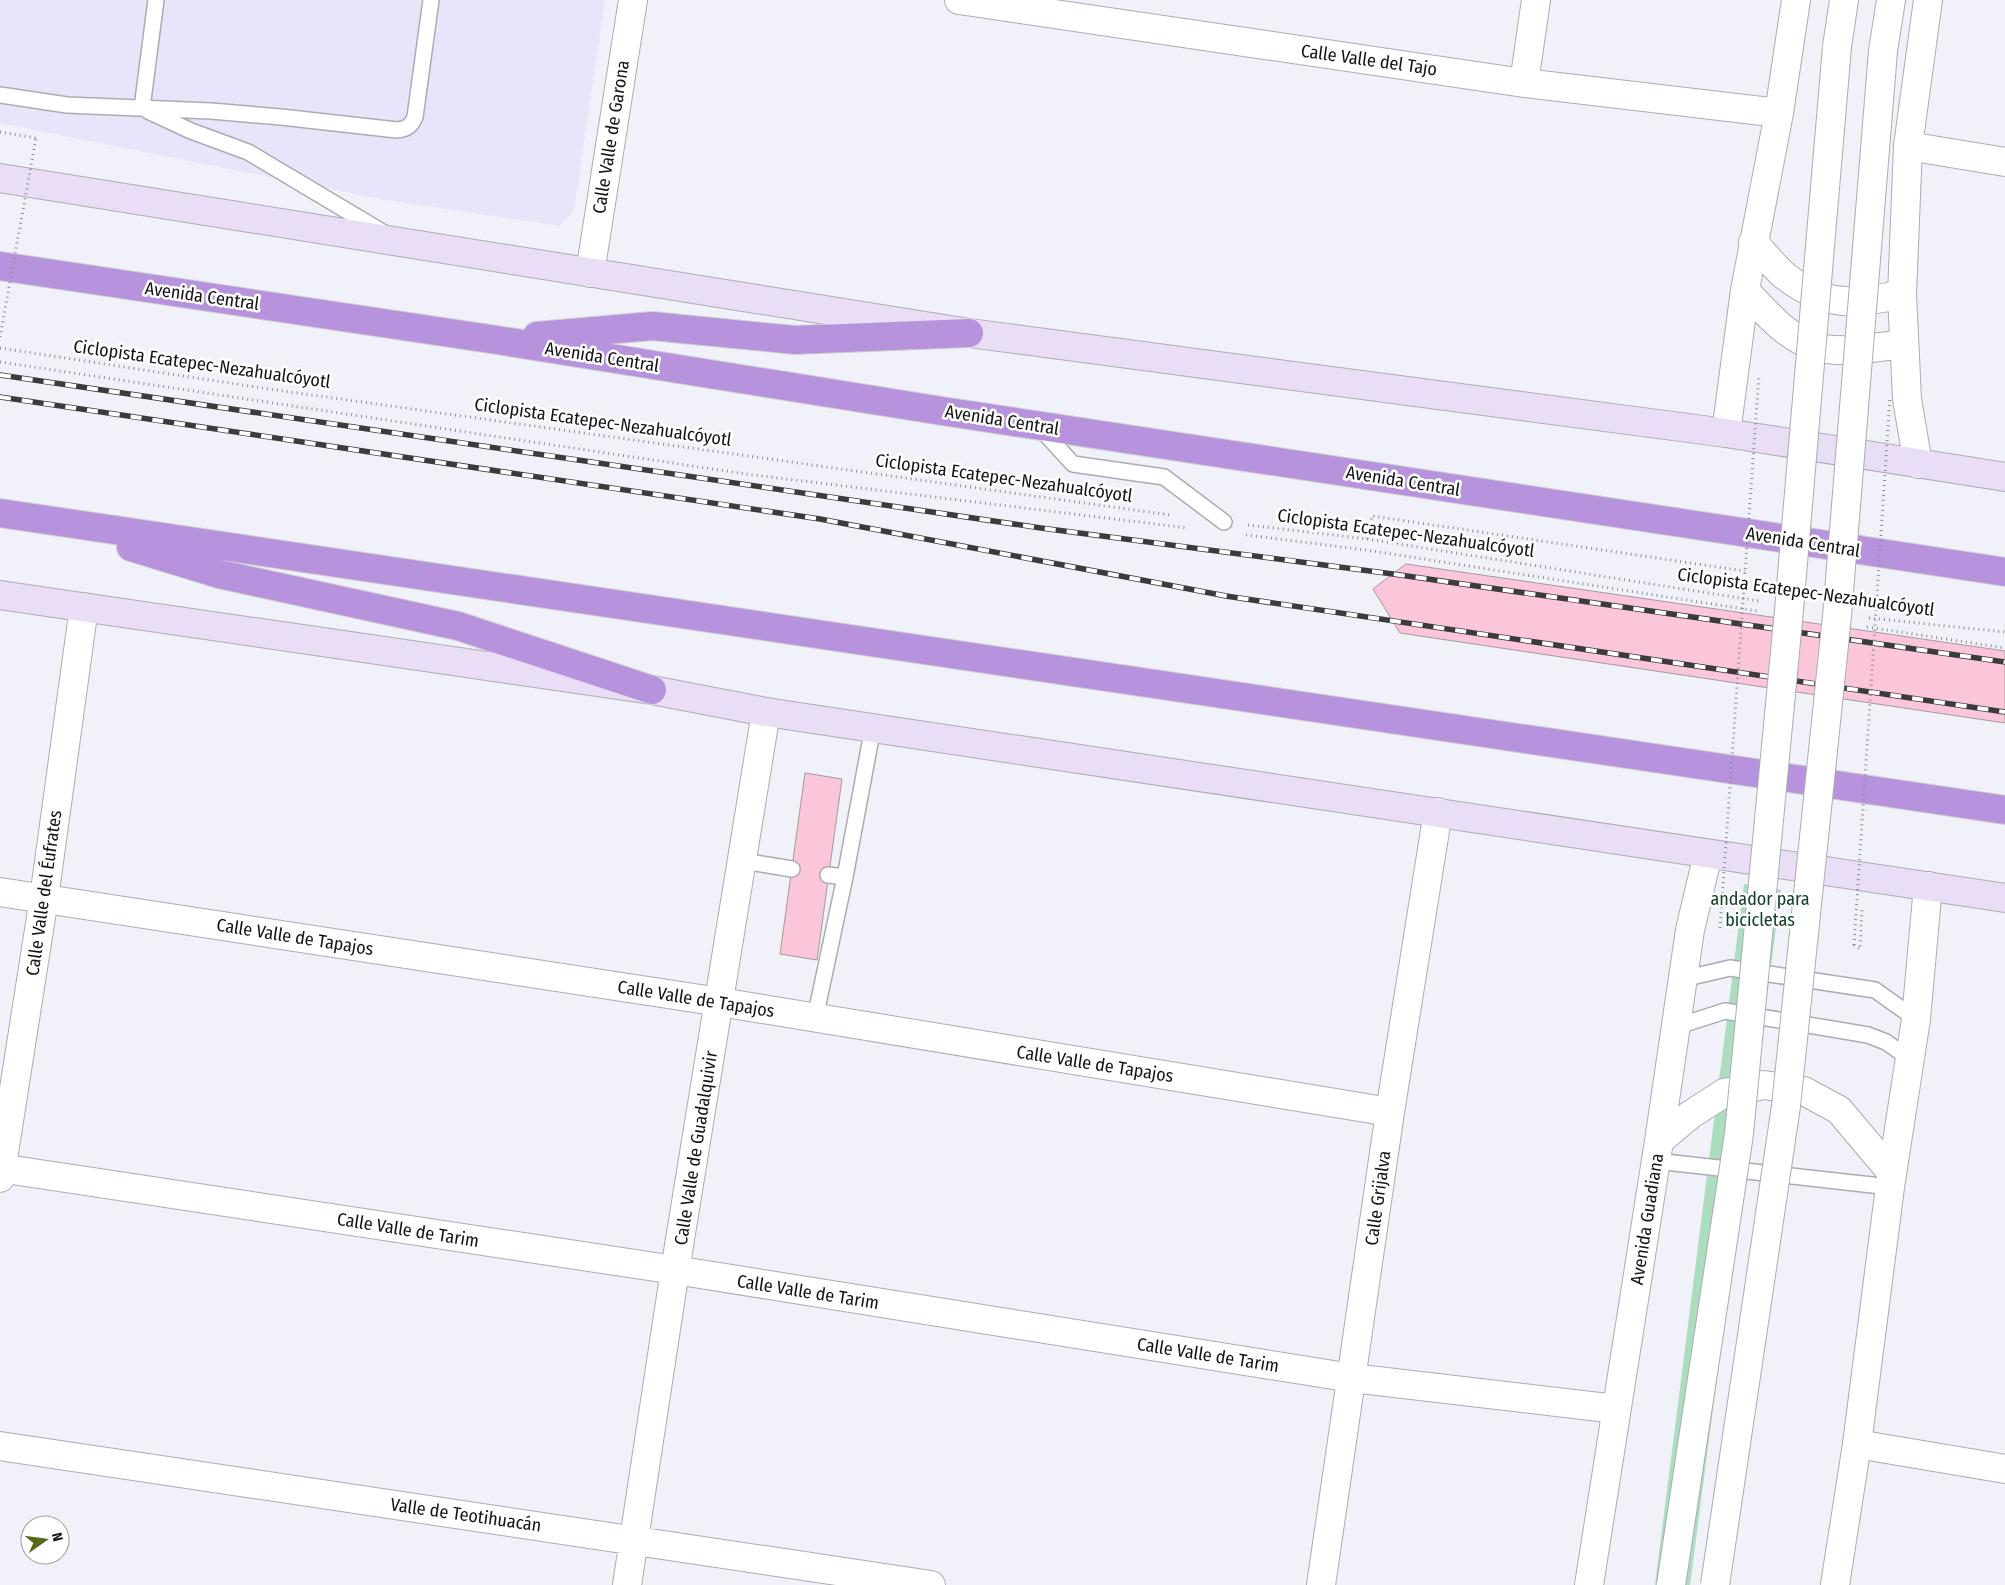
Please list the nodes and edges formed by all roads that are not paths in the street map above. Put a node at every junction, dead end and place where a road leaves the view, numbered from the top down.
1 (156, 0) edge
2 (431, 0) edge
3 (633, 0) edge
4 (959, 0) edge
5 (1536, 0) edge
6 (1796, 0) edge
7 (1844, 0) edge
8 (1891, 0) edge
9 (1928, 0) edge
10 (1524, 83) junction
11 (0, 95) edge
12 (142, 108) junction
13 (1779, 113) junction
14 (1908, 146) junction
15 (2005, 162) edge
16 (0, 178) edge
17 (398, 241) junction
18 (1753, 242) junction
19 (0, 266) edge
20 (590, 273) junction
21 (1745, 290) junction
22 (1902, 294) junction
23 (969, 333) junction
24 (497, 340) junction
25 (1903, 344) junction
26 (1038, 426) junction
27 (1726, 433) junction
28 (1918, 464) junction
29 (2005, 477) edge
30 (0, 513) edge
31 (48, 521) junction
32 (1224, 522) road end
33 (2005, 572) edge
34 (0, 595) edge
35 (84, 607) junction
36 (652, 690) junction
37 (766, 712) junction
38 (873, 727) junction
39 (2005, 810) edge
40 (1438, 812) junction
41 (1708, 854) junction
42 (743, 861) junction
43 (792, 869) dead end
44 (828, 875) dead end
45 (845, 877) junction
46 (1928, 886) junction
47 (0, 892) edge
48 (44, 898) junction
49 (2005, 898) edge
50 (1683, 980) junction
51 (720, 1002) junction
52 (815, 1018) junction
53 (1916, 1018) junction
54 (1675, 1026) junction
55 (1910, 1058) junction
56 (1390, 1112) junction
57 (1658, 1151) junction
58 (0, 1172) edge
59 (1891, 1180) junction
60 (676, 1270) junction
61 (1352, 1378) junction
62 (1616, 1409) junction
63 (1856, 1444) junction
64 (0, 1446) edge
65 (2005, 1469) edge
66 (634, 1540) junction
67 (627, 1585) edge
68 (931, 1585) edge
69 (1321, 1585) edge
70 (1589, 1585) edge
71 (1671, 1585) edge
72 (1715, 1585) edge
73 (1835, 1585) edge

1 - 12 lane
2 - 12 lane
3 - 20 street, Calle Valle de Garona
4 - 10 street, Calle Valle del Tajo
5 - 10 street
6 - 13 street
7 - 71 street, bridge
8 - 72 street, bridge
9 - 14 street
10 - 13 street, Calle Valle del Tajo
11 - 12 lane
12 - 17 lane
13 - 18 street
14 - 15 street
14 - 22 street
16 - 17 main road
17 - 20 main road
18 - 21 street
18 - 22 street
19 - 24 highway, Avenida Central
20 - 23 main road
21 - 25 street
21 - 27 street
22 - 25 street
23 - 24 highway
23 - 27 main road
24 - 26 highway, Avenida Central
25 - 28 street
26 - 32 lane
26 - 33 highway, Avenida Central
27 - 28 main road
28 - 29 main road
30 - 31 highway
31 - 36 highway
31 - 39 highway
34 - 35 main road
35 - 36 main road
35 - 48 street, Calle Valle del Éufrates
36 - 37 main road
37 - 38 main road
37 - 42 street, Calle Valle de Guadalquivir
38 - 40 main road
38 - 45 lane
40 - 41 main road
40 - 56 street, Calle Grijalva
41 - 46 main road
41 - 50 street, Avenida Guadiana
42 - 43 lane
42 - 51 street, Calle Valle de Guadalquivir
44 - 45 lane
45 - 52 lane
46 - 49 main road
46 - 53 street
47 - 48 street, Calle Valle de Tapajos
48 - 51 street, Calle Valle de Tapajos
48 - 58 street, Calle Valle del Éufrates
50 - 53 lane
50 - 54 street, Avenida Guadiana
51 - 52 street, Calle Valle de Tapajos
51 - 60 street, Calle Valle de Guadalquivir
52 - 56 street, Calle Valle de Tapajos
53 - 55 street
54 - 55 lane
54 - 57 street, Avenida Guadiana
55 - 59 street
56 - 61 street, Calle Grijalva
57 - 59 lane
57 - 59 street
57 - 62 street, Avenida Guadiana
58 - 60 street, Calle Valle de Tarim
59 - 63 street
60 - 61 street, Calle Valle de Tarim
60 - 66 street, Calle Valle de Guadalquivir
61 - 62 street, Calle Valle de Tarim
61 - 69 street, Calle Grijalva
62 - 70 street, Avenida Guadiana
63 - 65 street
63 - 73 street
64 - 66 street, Valle de Teotihuacán
66 - 67 street, Calle Valle de Guadalquivir
66 - 68 street, Valle de Teotihuacán

